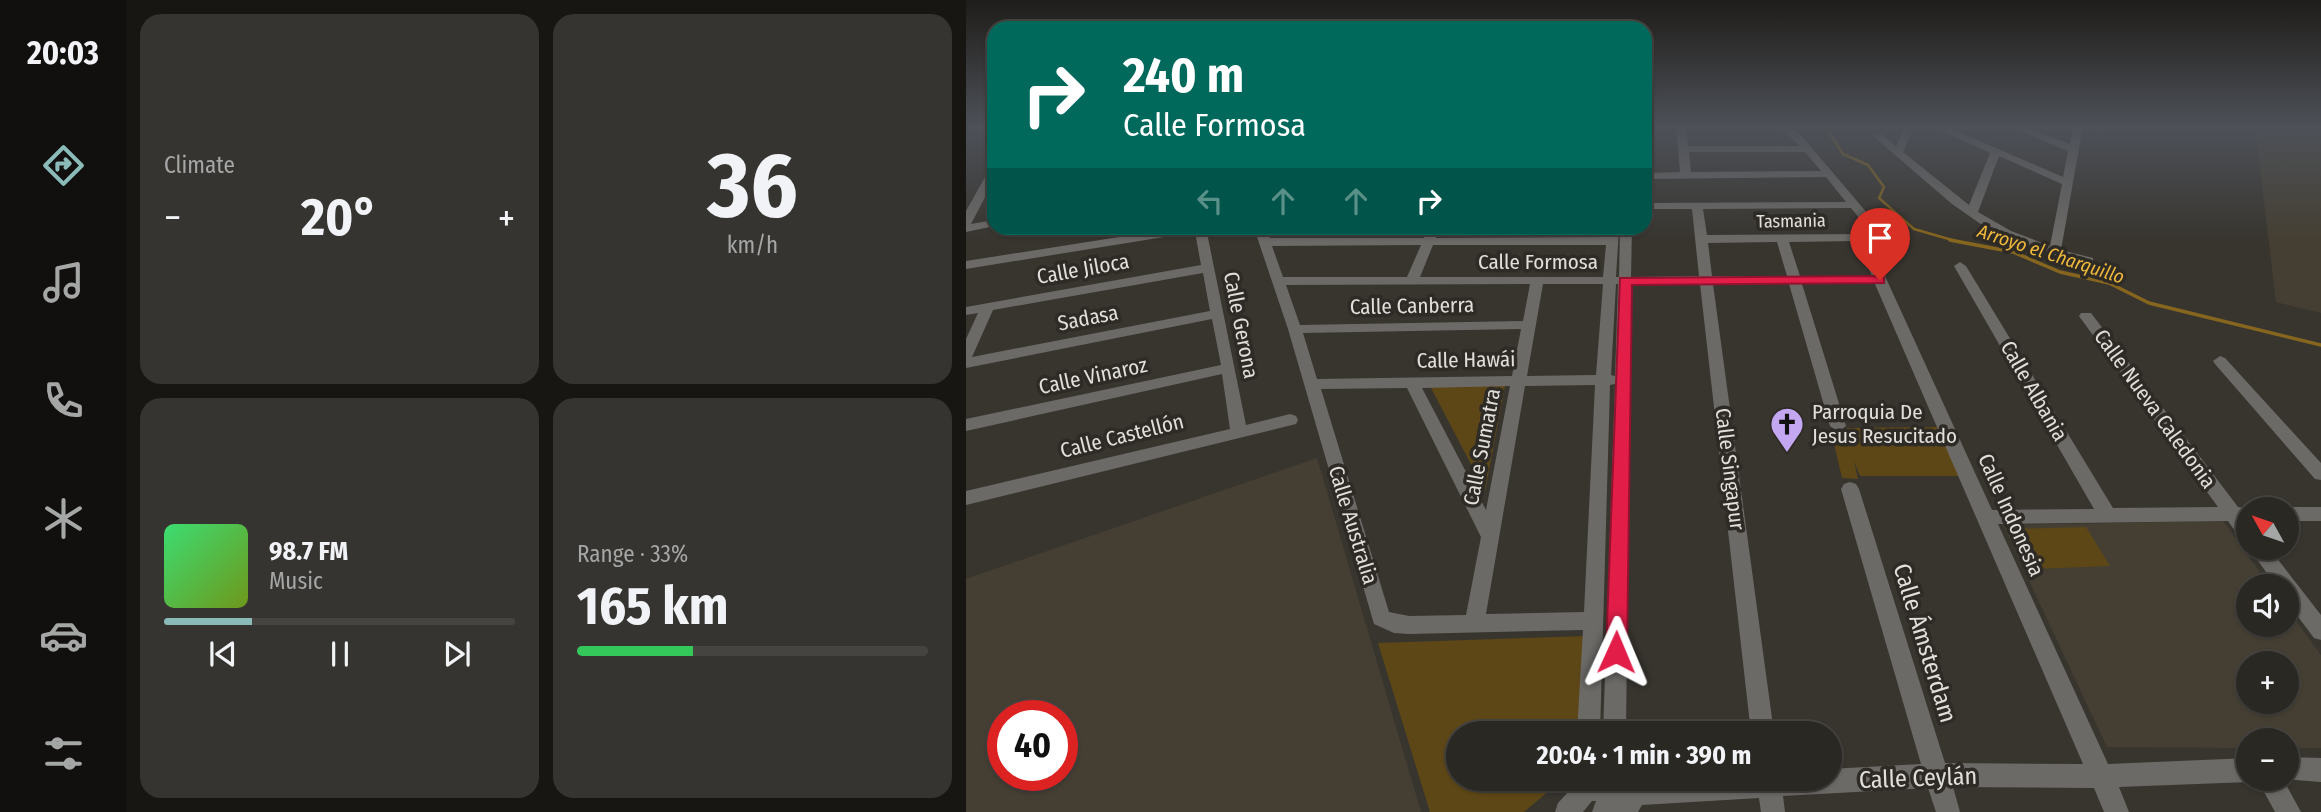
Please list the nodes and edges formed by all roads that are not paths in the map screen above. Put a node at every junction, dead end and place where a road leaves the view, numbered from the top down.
1 (1685, 164) edge
2 (1820, 164) edge
3 (1913, 164) edge
4 (1991, 164) edge
5 (2024, 164) edge
6 (2072, 164) edge
7 (1828, 174) junction
8 (1652, 176) edge
9 (1686, 176) junction
10 (2069, 183) junction
11 (987, 190) edge
12 (987, 191) edge
13 (966, 194) edge
14 (1697, 205) junction
15 (1852, 205) junction
16 (1652, 206) edge
17 (1972, 212) junction
18 (966, 222) edge
19 (987, 224) edge
20 (966, 228) edge
21 (1153, 235) edge
22 (1199, 235) edge
23 (1263, 235) edge
24 (1430, 235) edge
25 (1590, 235) edge
26 (1613, 235) edge
27 (1625, 235) edge
28 (1861, 237) junction
29 (1782, 238) junction
30 (1702, 239) junction
31 (1427, 242) junction
32 (2055, 251) junction
33 (2089, 261) dead end
34 (966, 265) edge
35 (1961, 266) dead end
36 (1208, 268) junction
37 (1537, 280) junction
38 (1794, 280) junction
39 (1880, 280) junction
40 (1280, 281) junction
41 (1618, 281) junction
42 (1707, 281) junction
43 (1411, 282) junction
44 (988, 307) junction
45 (966, 311) edge
46 (1218, 314) junction
47 (2086, 316) dead end
48 (1529, 325) junction
49 (1295, 329) junction
50 (966, 355) edge
51 (2220, 360) dead end
52 (966, 363) edge
53 (1230, 368) junction
54 (1518, 380) junction
55 (1604, 380) junction
56 (1623, 380) junction
57 (1412, 382) junction
58 (1311, 384) junction
59 (1290, 419) dead end
60 (966, 425) edge
61 (1838, 426) dead end
62 (1239, 431) junction
63 (2321, 474) edge
64 (1850, 489) dead end
65 (966, 498) edge
66 (2236, 509) edge
67 (2300, 514) edge
68 (2321, 514) edge
69 (2236, 515) edge
70 (2108, 516) junction
71 (1987, 517) junction
72 (1488, 533) junction
73 (2267, 560) edge
74 (2278, 574) edge
75 (2299, 601) edge
76 (1593, 621) junction
77 (1474, 624) junction
78 (2320, 627) edge
79 (1589, 721) edge
80 (1615, 721) edge
81 (1762, 721) edge
82 (2299, 769) edge
83 (2321, 770) edge
84 (2236, 771) edge
85 (1937, 775) junction
86 (2101, 776) junction
87 (1842, 778) edge
88 (1582, 791) edge
89 (1675, 791) edge
90 (1770, 791) edge
91 (2276, 791) edge
92 (1618, 797) edge
93 (1567, 812) edge
94 (1773, 812) edge
95 (1948, 812) edge
96 (2117, 812) edge
97 (2288, 812) edge

1 - 9 street
2 - 7 street
3 - 17 street
4 - 17 street
5 - 10 street
6 - 10 street
7 - 9 street
7 - 15 street
8 - 9 street
10 - 32 street
11 - 13 street
12 - 18 street
14 - 15 street
14 - 16 street
14 - 30 street, Calle Singapur
15 - 28 street, Tasmania
17 - 32 street
19 - 20 street
21 - 34 street
22 - 36 street, Calle Gerona
23 - 31 street
23 - 40 street, Calle Australia
24 - 31 street
25 - 31 street
26 - 41 street
27 - 41 street
28 - 29 street, Tasmania
28 - 39 street, Calle Indonesia
29 - 30 street, Tasmania
29 - 38 street
30 - 42 street, Calle Singapur
31 - 43 street
32 - 33 street
35 - 70 street, Calle Albania
36 - 44 street, Calle Jiloca
36 - 46 street, Calle Gerona
37 - 41 street, Calle Formosa
37 - 43 street, Calle Formosa
37 - 48 street, Calle Sumatra
38 - 39 street, Calle Formosa
38 - 42 street, Calle Formosa
38 - 61 street
39 - 71 street, Calle Indonesia
40 - 43 street, Calle Formosa
40 - 49 street, Calle Australia
41 - 42 street, Calle Formosa
41 - 55 street
41 - 56 street
42 - 81 street, Calle Singapur
44 - 45 street, Calle Jiloca
44 - 50 street
46 - 52 street, Sadasa
46 - 53 street, Calle Gerona
47 - 66 street, Calle Nueva Caledonia
48 - 49 street, Calle Canberra
48 - 54 street, Calle Sumatra
49 - 58 street, Calle Australia
51 - 63 street
53 - 60 street, Calle Vinaroz
53 - 62 street, Calle Gerona
54 - 55 street, Calle Hawái
54 - 57 street, Calle Hawái
54 - 72 street, Calle Sumatra
55 - 56 street, Calle Hawái
55 - 76 street
56 - 80 street
57 - 58 street, Calle Hawái
57 - 72 street
58 - 77 street, Calle Australia
59 - 62 street, Calle Castellón
62 - 65 street, Calle Castellón
64 - 85 street, Calle Ámsterdam
67 - 68 street
69 - 70 street
70 - 71 street
71 - 86 street, Calle Indonesia
72 - 77 street, Calle Sumatra
73 - 74 street
75 - 78 street
76 - 77 street, Calle Australia
76 - 79 street
82 - 83 street
84 - 86 street, Calle Ceylán
85 - 86 street, Calle Ceylán
85 - 87 street, Calle Ceylán
85 - 95 street, Calle Ámsterdam
86 - 96 street, Calle Indonesia
88 - 93 street
89 - 92 street, Calle Ceylán
90 - 94 street
91 - 97 street

